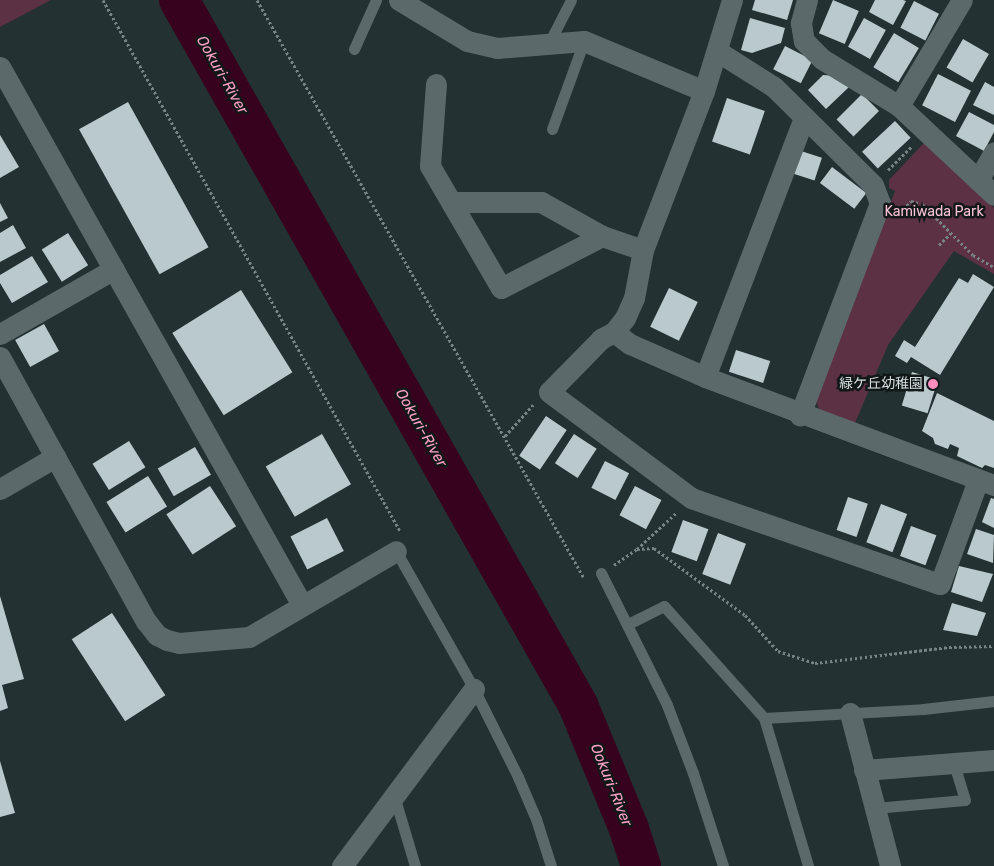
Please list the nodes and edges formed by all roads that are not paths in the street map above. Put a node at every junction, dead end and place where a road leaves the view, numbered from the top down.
1 (376, 0) edge
2 (399, 0) edge
3 (571, 0) edge
4 (732, 0) edge
5 (807, 0) edge
6 (962, 0) edge
7 (584, 40) junction
8 (549, 42) junction
9 (354, 49) dead end
10 (717, 51) junction
11 (0, 67) edge
12 (436, 84) dead end
13 (704, 92) junction
14 (899, 106) junction
15 (804, 118) junction
16 (552, 129) dead end
17 (994, 152) edge
18 (978, 180) junction
19 (994, 195) edge
20 (451, 202) junction
21 (602, 236) junction
22 (643, 250) junction
23 (114, 269) junction
24 (614, 332) junction
25 (0, 334) edge
26 (0, 357) edge
27 (705, 377) junction
28 (800, 415) junction
29 (55, 457) junction
30 (986, 483) edge
31 (0, 489) edge
32 (398, 542) joint
33 (601, 573) road end
34 (302, 605) junction
35 (628, 624) junction
36 (474, 689) junction
37 (994, 701) edge
38 (850, 713) junction
39 (764, 718) junction
40 (994, 760) edge
41 (954, 764) junction
42 (864, 770) junction
43 (395, 799) junction
44 (875, 808) junction
45 (342, 866) edge
46 (415, 866) edge
47 (551, 866) edge
48 (723, 866) edge
49 (808, 866) edge
50 (890, 866) edge

1 - 9 lane
2 - 8 street
3 - 8 lane
4 - 10 street
5 - 14 street
6 - 14 street
7 - 8 street
7 - 13 street
7 - 16 lane
10 - 13 street
10 - 15 street
11 - 23 street
12 - 20 street
13 - 22 street
14 - 18 street
15 - 27 street
15 - 28 street
17 - 18 street
18 - 19 street
20 - 21 street
20 - 21 street
21 - 22 street
22 - 24 street
23 - 25 street
23 - 34 street
24 - 27 street
24 - 30 street
26 - 29 street
27 - 28 street
28 - 30 street
29 - 31 street
29 - 34 street
32 - 34 street
32 - 36 lane
33 - 35 lane
35 - 39 lane
35 - 48 lane
36 - 43 street
36 - 47 lane
37 - 38 lane
38 - 39 lane
38 - 42 street
39 - 49 lane
40 - 41 street
41 - 42 street
41 - 44 lane
42 - 44 street
43 - 45 street
43 - 46 lane
44 - 50 street

